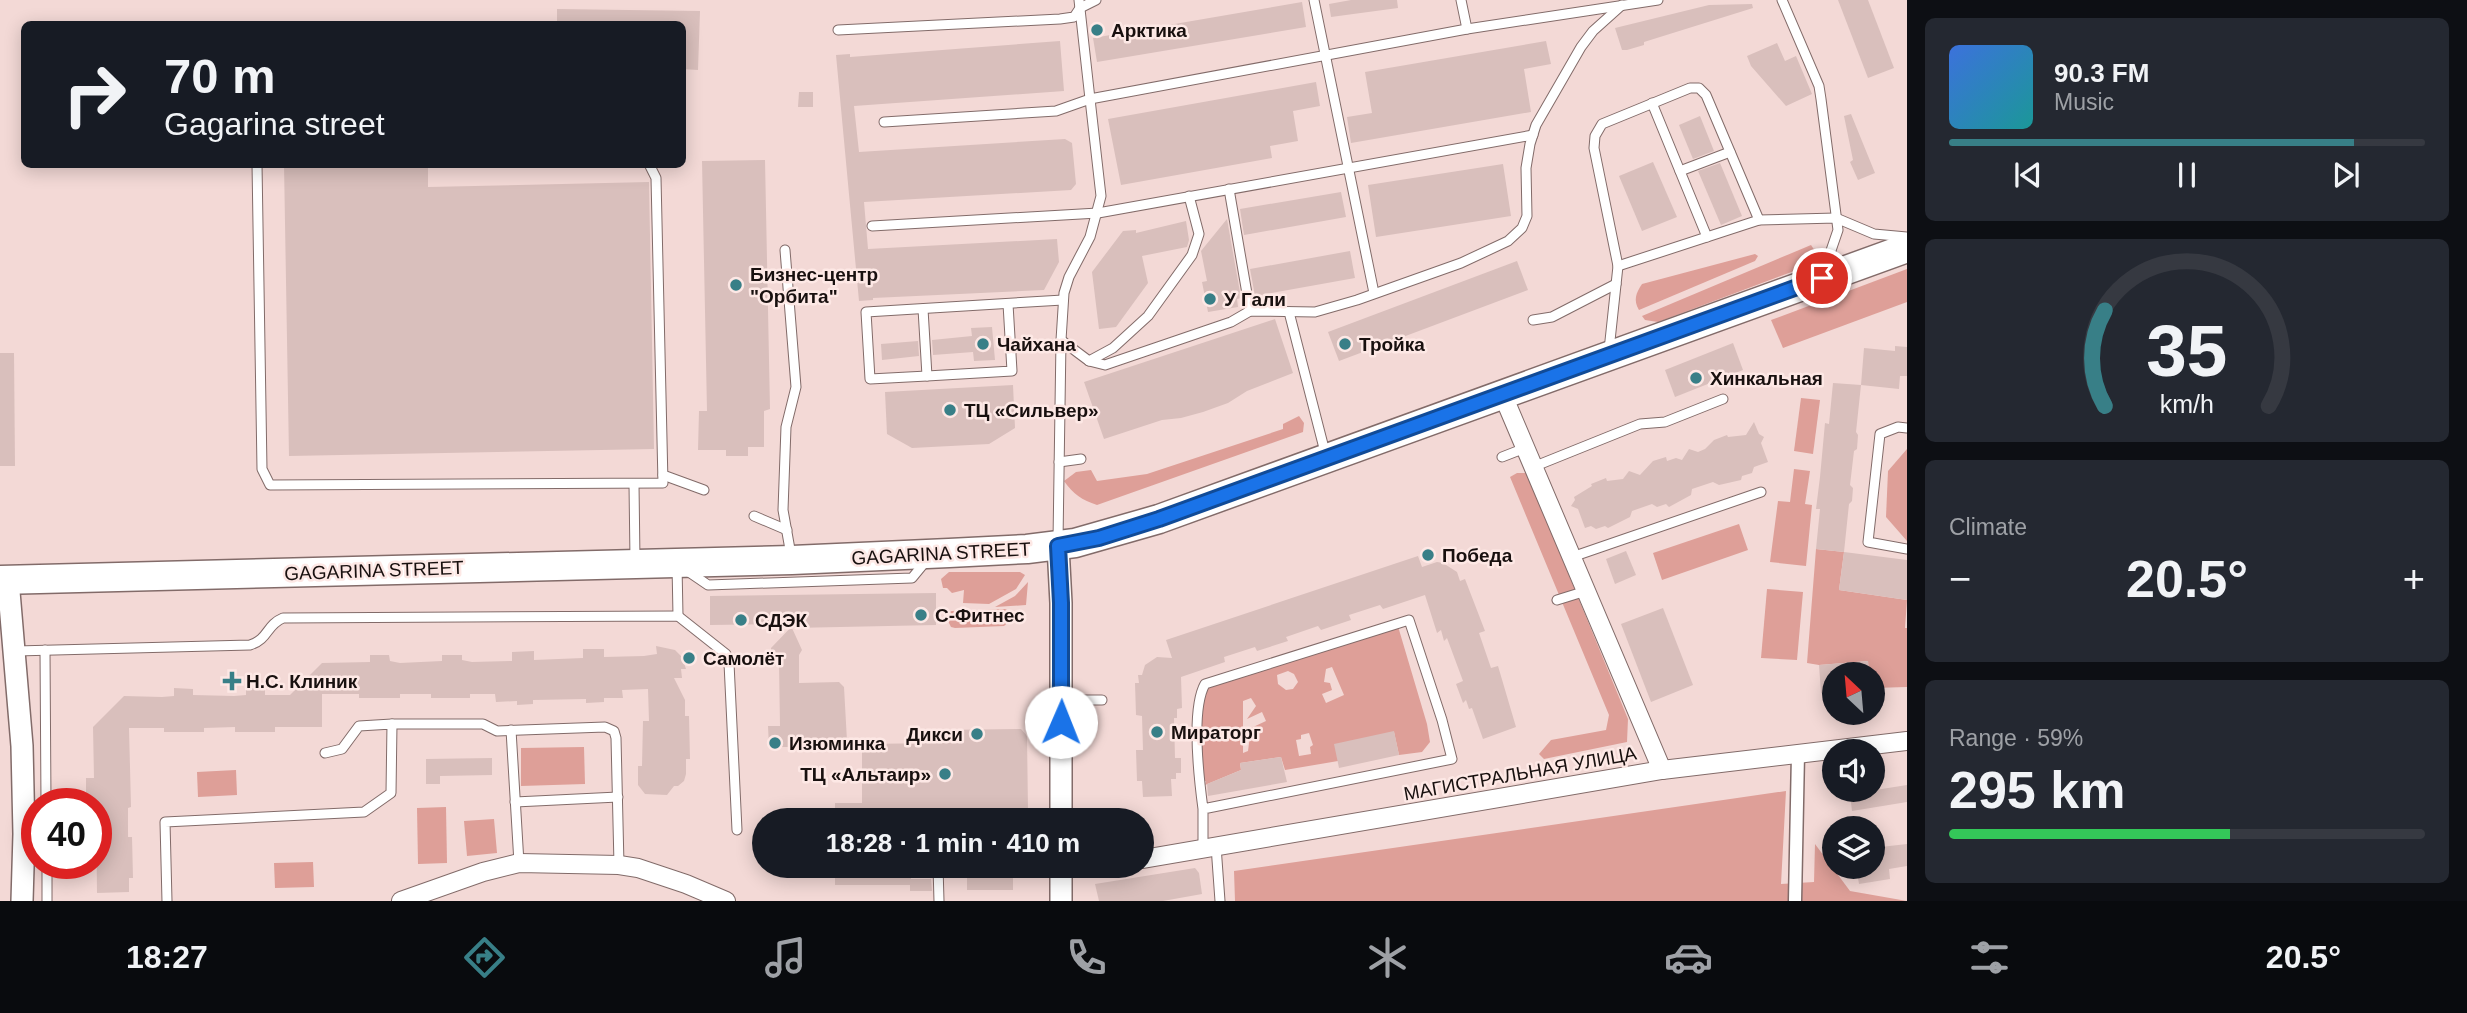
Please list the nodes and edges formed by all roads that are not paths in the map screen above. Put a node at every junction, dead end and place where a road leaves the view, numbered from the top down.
1 (1096, 0) edge
2 (1314, 0) edge
3 (1461, 0) edge
4 (1658, 0) edge
5 (1782, 0) edge
6 (1080, 4) edge
7 (1622, 5) junction
8 (1467, 29) junction
9 (838, 30) dead end
10 (1325, 55) junction
11 (1090, 99) junction
12 (1652, 103) junction
13 (884, 122) dead end
14 (1533, 135) junction
15 (1730, 152) junction
16 (257, 168) edge
17 (651, 168) edge
18 (1348, 168) junction
19 (1680, 172) junction
20 (1229, 190) junction
21 (1189, 196) junction
22 (1098, 213) junction
23 (1836, 218) junction
24 (1759, 220) junction
25 (872, 226) dead end
26 (1707, 237) junction
27 (1907, 237) edge
28 (1907, 248) edge
29 (785, 250) dead end
30 (1618, 266) junction
31 (1822, 278) junction
32 (1616, 284) junction
33 (1374, 293) junction
34 (1063, 300) junction
35 (1008, 304) junction
36 (923, 309) junction
37 (1250, 311) junction
38 (1289, 312) junction
39 (1533, 320) dead end
40 (1061, 341) junction
41 (1608, 356) junction
42 (1089, 361) junction
43 (927, 376) junction
44 (1502, 393) junction
45 (1723, 399) dead end
46 (1907, 428) edge
47 (1525, 448) junction
48 (1502, 457) dead end
49 (1326, 458) junction
50 (1081, 459) dead end
51 (1059, 462) junction
52 (1534, 467) junction
53 (663, 475) junction
54 (634, 484) junction
55 (704, 490) dead end
56 (1761, 492) dead end
57 (754, 516) dead end
58 (787, 530) junction
59 (1058, 546) junction
60 (1907, 549) edge
61 (931, 554) junction
62 (1572, 557) junction
63 (792, 560) junction
64 (677, 563) junction
65 (635, 564) junction
66 (4, 580) edge
67 (1586, 591) junction
68 (1557, 600) dead end
69 (678, 616) junction
70 (45, 650) junction
71 (14, 651) junction
72 (1061, 700) junction
73 (1102, 700) dead end
74 (392, 724) junction
75 (511, 730) junction
76 (1907, 741) edge
77 (325, 752) dead end
78 (1798, 754) junction
79 (1662, 770) junction
80 (46, 788) edge
81 (618, 797) junction
82 (515, 802) junction
83 (1061, 808) edge
84 (1203, 809) junction
85 (737, 830) dead end
86 (1210, 848) junction
87 (1154, 857) edge
88 (519, 863) junction
89 (620, 865) junction
90 (938, 878) edge
91 (1064, 878) edge
92 (47, 879) edge
93 (22, 901) edge
94 (47, 901) edge
95 (167, 901) edge
96 (401, 901) edge
97 (726, 901) edge
98 (939, 901) edge
99 (1061, 901) edge
100 (1220, 901) edge
101 (1794, 901) edge

1 - 6 lane
2 - 10 lane
3 - 8 lane
4 - 7 lane
5 - 23 lane
6 - 9 lane
6 - 11 lane
7 - 8 lane
7 - 14 lane
8 - 10 lane
10 - 11 lane
10 - 18 lane
11 - 13 lane
11 - 22 lane
12 - 15 lane
12 - 19 lane
12 - 30 lane
14 - 18 lane
14 - 33 lane
15 - 19 lane
15 - 24 lane
16 - 54 lane
17 - 53 lane
18 - 20 lane
18 - 33 lane
19 - 26 lane
20 - 21 lane
20 - 37 lane
21 - 22 lane
21 - 42 lane
22 - 25 lane
22 - 34 lane
23 - 24 lane
23 - 27 lane
23 - 31 lane
24 - 26 lane
26 - 30 lane
28 - 31 main road, GAGARINA STREET
29 - 58 lane
30 - 32 lane
31 - 41 main road, GAGARINA STREET
32 - 39 lane
32 - 41 lane
33 - 38 lane
34 - 35 lane
34 - 40 lane
35 - 36 lane
35 - 43 lane
36 - 43 lane
36 - 43 lane
37 - 38 lane
37 - 42 lane
38 - 49 lane
40 - 42 lane
40 - 51 lane
41 - 44 main road, GAGARINA STREET
44 - 47 street
44 - 49 main road, GAGARINA STREET
45 - 52 lane
46 - 60 lane
47 - 48 lane
47 - 52 street
49 - 59 main road, GAGARINA STREET
50 - 51 lane
51 - 59 lane
52 - 62 street
53 - 54 lane
53 - 55 lane
54 - 65 lane
56 - 62 lane
57 - 58 lane
58 - 63 lane
59 - 61 main road, GAGARINA STREET
59 - 72 street
61 - 63 main road, GAGARINA STREET
61 - 64 lane
62 - 67 street
63 - 64 main road, GAGARINA STREET
64 - 65 main road, GAGARINA STREET
64 - 69 lane
65 - 66 main road, GAGARINA STREET
66 - 71 street
67 - 68 lane
67 - 79 street
69 - 70 lane
69 - 85 lane
70 - 71 lane
70 - 80 lane
71 - 93 street
72 - 73 lane
72 - 83 street
74 - 75 lane
74 - 77 lane
74 - 95 lane
75 - 81 lane
75 - 82 lane
76 - 78 street, МАГИСТРАЛЬНАЯ УЛИЦА
78 - 79 street, МАГИСТРАЛЬНАЯ УЛИЦА
78 - 101 street
79 - 86 street, МАГИСТРАЛЬНАЯ УЛИЦА
81 - 82 lane
81 - 89 lane
82 - 88 lane
84 - 84 lane
84 - 86 lane
86 - 87 street, МАГИСТРАЛЬНАЯ УЛИЦА
86 - 100 lane
88 - 89 street
88 - 96 street
89 - 97 street
90 - 98 lane
91 - 99 street
92 - 94 lane

